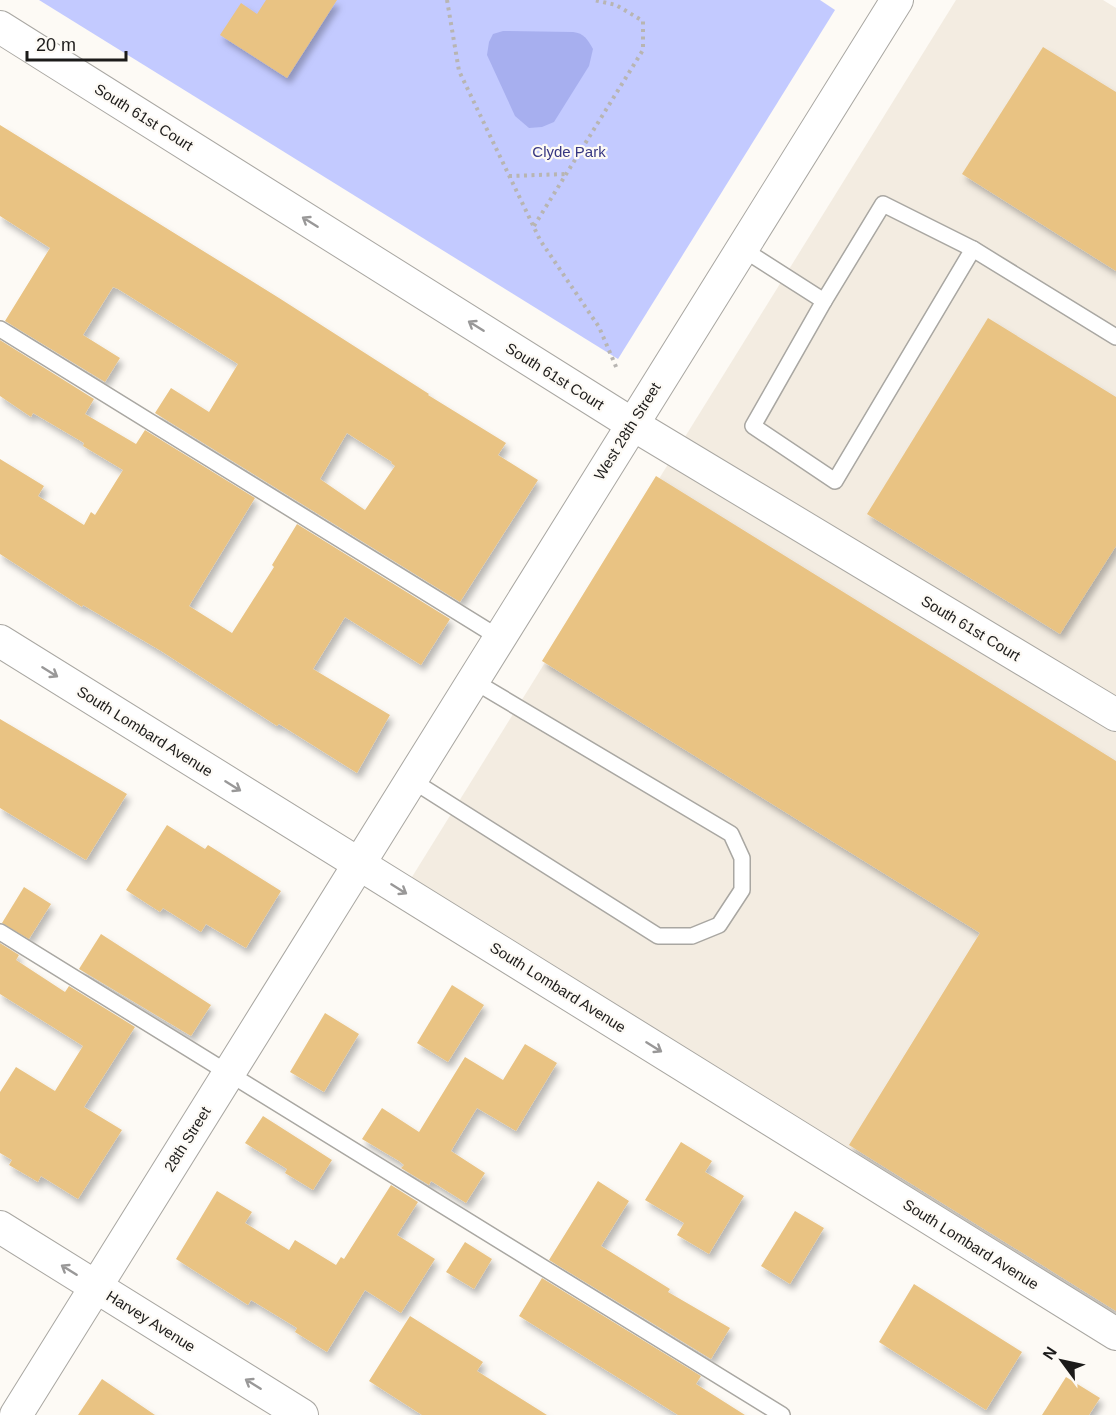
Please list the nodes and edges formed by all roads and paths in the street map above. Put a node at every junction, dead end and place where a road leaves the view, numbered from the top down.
1 (447, 0) edge
2 (594, 0) edge
3 (897, 0) edge
4 (0, 27) edge
5 (567, 174) junction
6 (509, 176) junction
7 (534, 226) junction
8 (741, 248) junction
9 (973, 249) junction
10 (824, 301) junction
11 (0, 329) edge
12 (1116, 337) edge
13 (617, 369) dead end
14 (632, 424) junction
15 (498, 637) junction
16 (0, 641) edge
17 (472, 680) junction
18 (1116, 715) edge
19 (410, 779) junction
20 (358, 863) junction
21 (0, 932) edge
22 (228, 1074) junction
23 (0, 1227) edge
24 (96, 1286) junction
25 (1116, 1334) edge
26 (16, 1415) edge
27 (302, 1415) edge
28 (782, 1415) edge

1 - 6 path
2 - 5 path
3 - 8 street, West 28th Street
14 -> 4 street, South 61st Court
5 - 6 path
5 - 7 path
6 - 7 path
7 - 13 path
8 - 10 lane
8 - 14 street, West 28th Street
9 - 10 lane
9 - 10 lane
9 - 12 lane
11 - 15 lane
14 - 15 street, West 28th Street
14 - 18 street, South 61st Court
15 - 17 street, West 28th Street
16 -> 20 street, South Lombard Avenue
17 - 19 street, West 28th Street
17 - 19 lane
19 - 20 street, West 28th Street
20 - 22 street, 28th Street
20 -> 25 street, South Lombard Avenue
21 - 22 lane
22 - 24 street, 28th Street
22 - 28 lane
24 -> 23 street, Harvey Avenue
24 - 26 street, 28th Street
27 -> 24 street, Harvey Avenue

